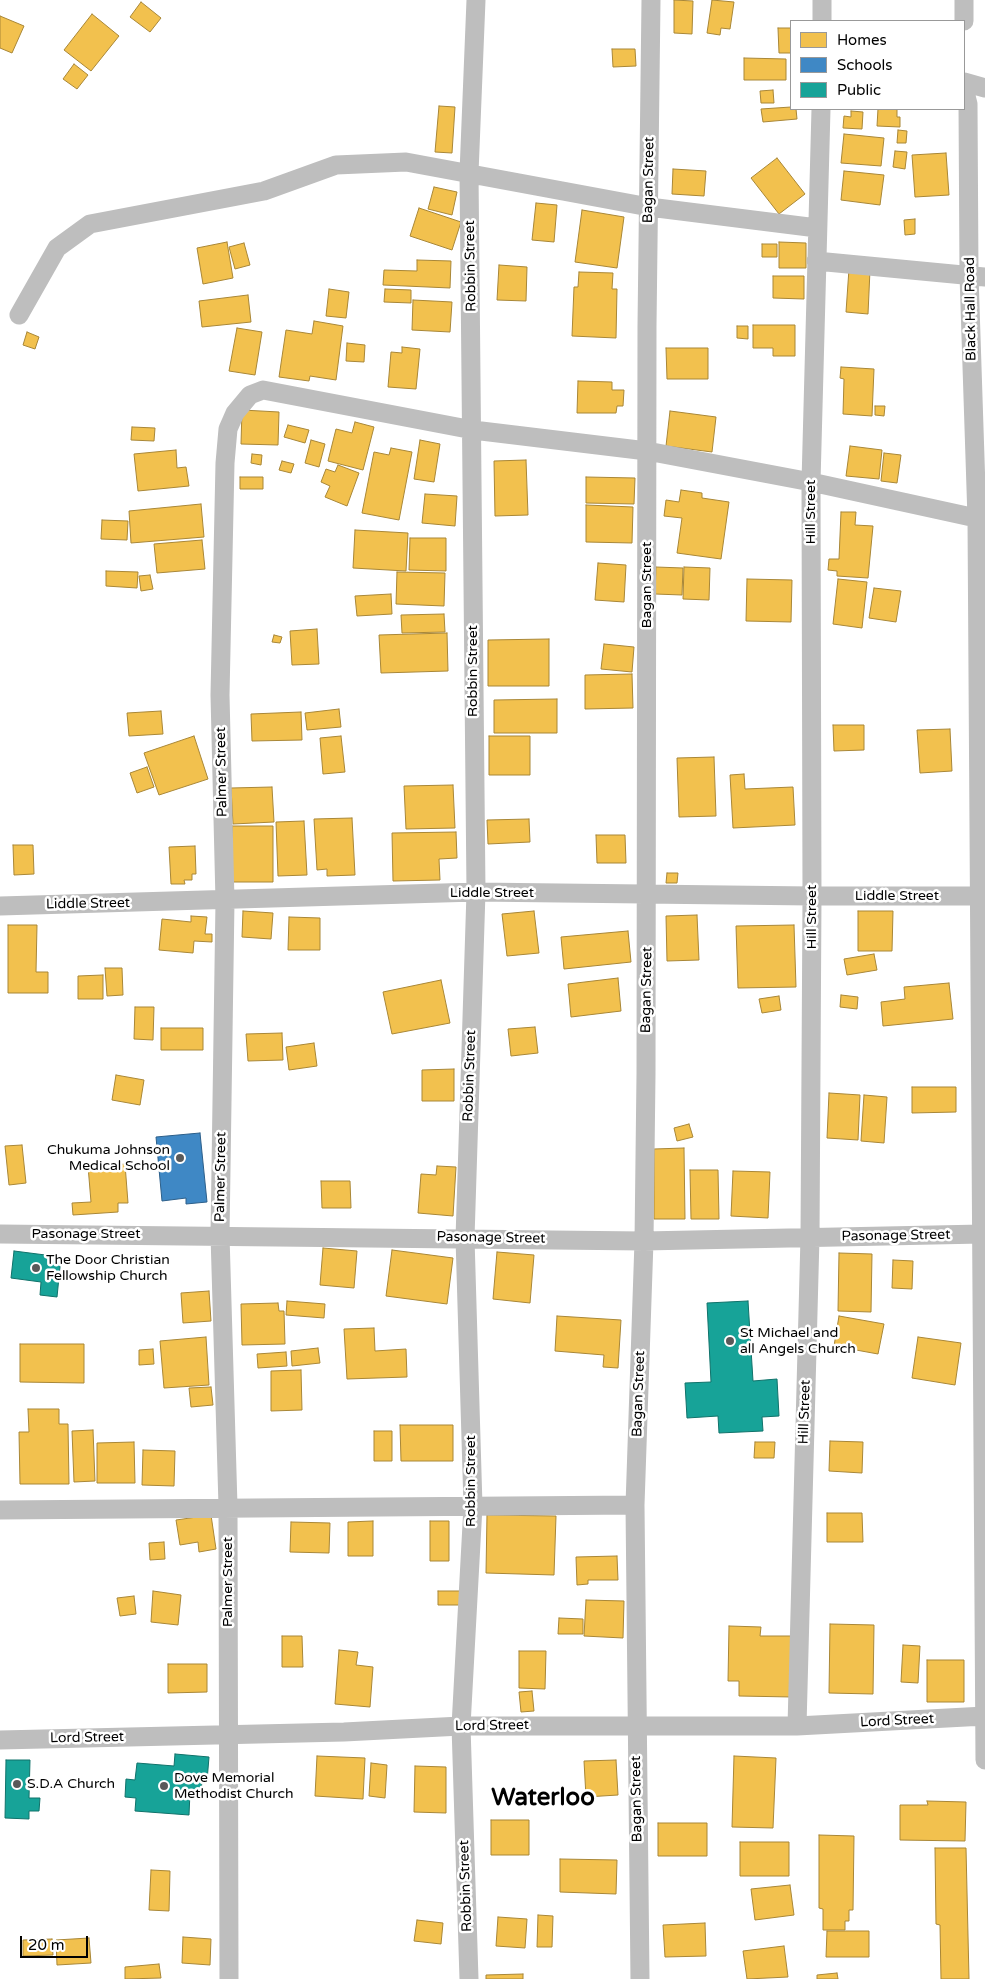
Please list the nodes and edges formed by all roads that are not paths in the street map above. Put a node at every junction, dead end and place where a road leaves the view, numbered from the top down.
1 (476, 0) edge
2 (652, 0) edge
3 (822, 0) edge
4 (964, 0) edge
5 (822, 20) edge
6 (964, 20) edge
7 (965, 82) edge
8 (985, 88) edge
9 (965, 92) edge
10 (821, 110) edge
11 (469, 173) junction
12 (649, 207) junction
13 (818, 228) junction
14 (816, 261) junction
15 (977, 276) edge
16 (19, 315) dead end
17 (473, 430) junction
18 (647, 450) junction
19 (811, 482) junction
20 (981, 520) edge
21 (476, 892) junction
22 (648, 895) junction
23 (812, 896) junction
24 (982, 896) edge
25 (225, 901) junction
26 (0, 906) edge
27 (983, 1049) edge
28 (984, 1205) edge
29 (0, 1234) edge
30 (982, 1234) junction
31 (220, 1235) junction
32 (810, 1237) junction
33 (465, 1238) junction
34 (644, 1241) junction
35 (635, 1505) junction
36 (228, 1506) junction
37 (473, 1506) junction
38 (0, 1510) edge
39 (984, 1716) edge
40 (636, 1725) junction
41 (461, 1726) junction
42 (797, 1726) junction
43 (227, 1734) junction
44 (0, 1740) edge
45 (985, 1760) edge
46 (229, 1979) edge
47 (469, 1979) edge
48 (640, 1979) edge

1 - 11 street, Robbin Street
2 - 12 street, Bagan Street
3 - 5 street
4 - 6 street
7 - 8 street
9 - 15 street, Black Hall Road
10 - 13 street, Hill Street
11 - 12 street
11 - 16 street
11 - 17 street, Robbin Street
12 - 13 street
12 - 18 street, Bagan Street
13 - 14 street, Hill Street
14 - 15 street
14 - 19 street, Hill Street
15 - 20 street, Black Hall Road
17 - 18 street
17 - 21 street, Robbin Street
17 - 25 street, Palmer Street
18 - 19 street
18 - 22 street, Bagan Street
19 - 20 street
19 - 23 street, Hill Street
20 - 24 street, Black Hall Road
21 - 22 street, Liddle Street
21 - 25 street, Liddle Street
21 - 33 street, Robbin Street
22 - 23 street, Liddle Street
22 - 34 street, Bagan Street
23 - 24 street, Liddle Street
23 - 32 street, Hill Street
24 - 27 street, Black Hall Road
25 - 26 street, Liddle Street
25 - 31 street, Palmer Street
27 - 28 street, Black Hall Road
28 - 30 street, Black Hall Road
29 - 31 street, Pasonage Street
30 - 32 street, Pasonage Street
30 - 39 street, Black Hall Road
31 - 33 street, Pasonage Street
31 - 36 street, Palmer Street
32 - 34 street, Pasonage Street
32 - 42 street, Hill Street
33 - 34 street, Pasonage Street
33 - 37 street, Robbin Street
34 - 35 street, Bagan Street
35 - 37 street
35 - 40 street, Bagan Street
36 - 37 street
36 - 38 street
36 - 43 street, Palmer Street
37 - 41 street, Robbin Street
39 - 42 street, Lord Street
39 - 45 street, Black Hall Road
40 - 41 street, Lord Street
40 - 42 street, Lord Street
40 - 48 street, Bagan Street
41 - 43 street, Lord Street
41 - 47 street, Robbin Street
43 - 44 street, Lord Street
43 - 46 street, Palmer Street

